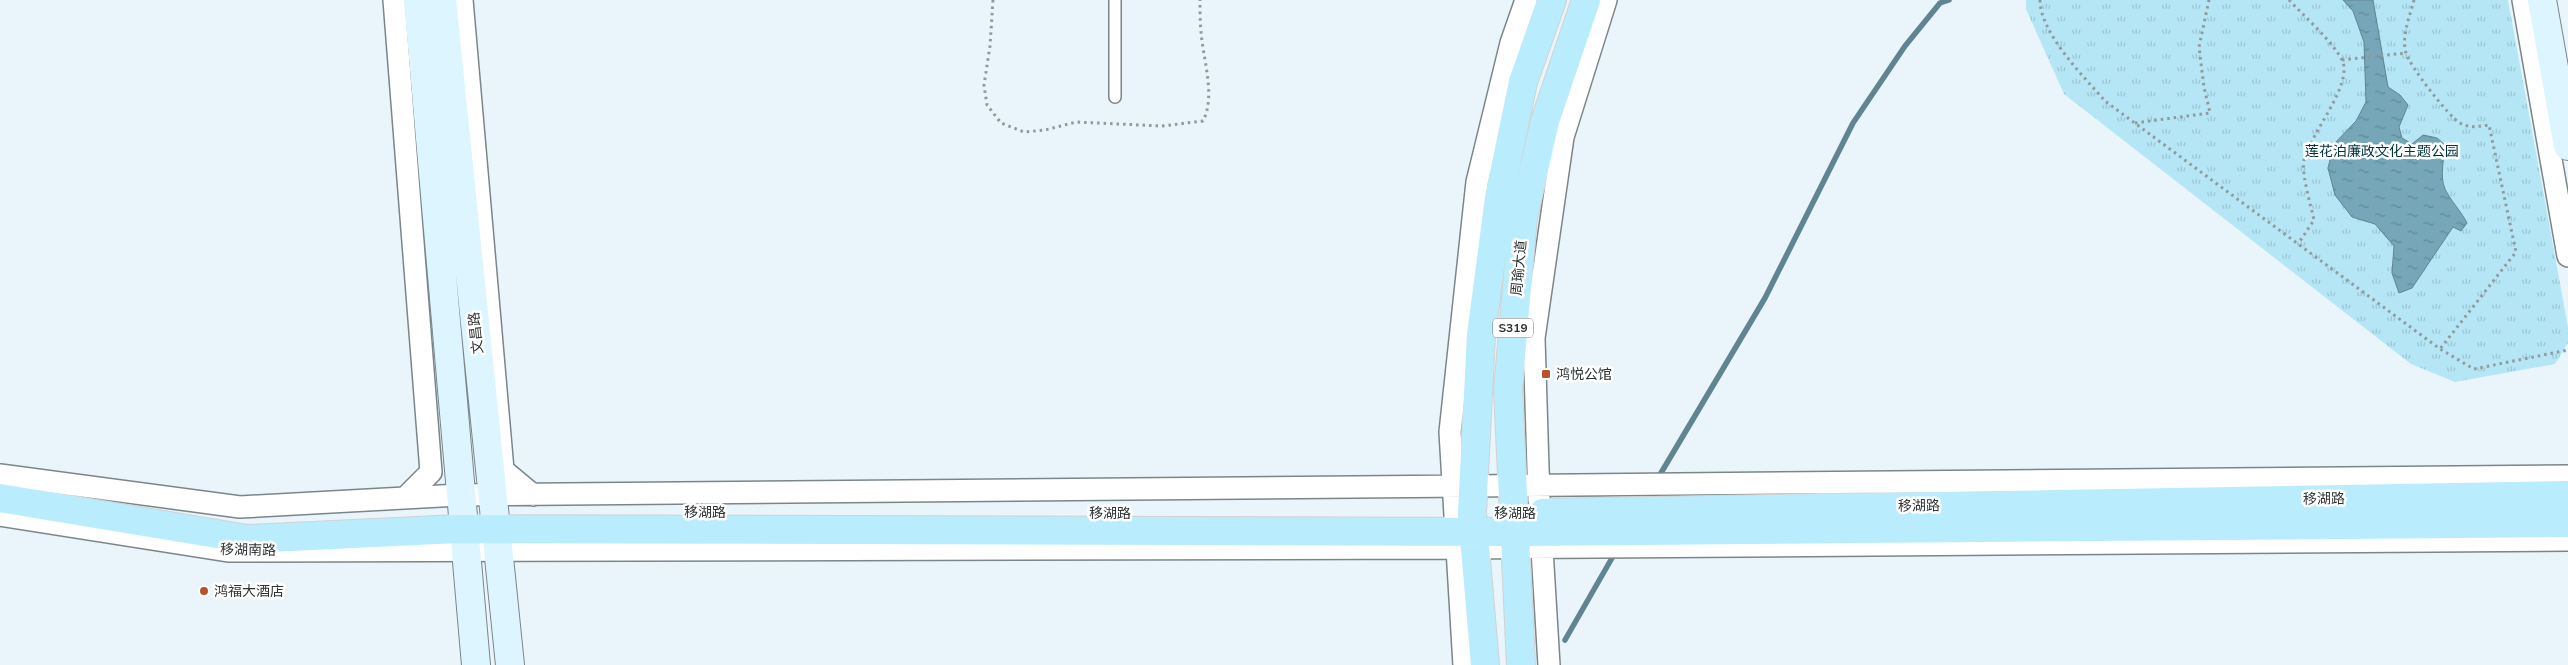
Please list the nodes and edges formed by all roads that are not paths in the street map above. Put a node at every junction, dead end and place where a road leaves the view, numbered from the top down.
1 (394, 0) edge
2 (418, 0) edge
3 (442, 0) edge
4 (462, 0) edge
5 (1115, 0) edge
6 (1526, 0) edge
7 (1552, 0) edge
8 (1586, 0) edge
9 (1606, 0) edge
10 (2523, 0) edge
11 (2542, 0) edge
12 (2556, 0) edge
13 (2568, 68) edge
14 (1115, 97) dead end
15 (2568, 146) edge
16 (2568, 256) edge
17 (0, 475) edge
18 (2568, 476) edge
19 (1464, 486) junction
20 (1511, 486) junction
21 (1538, 486) junction
22 (0, 487) edge
23 (534, 495) junction
24 (2568, 495) edge
25 (0, 498) edge
26 (405, 498) junction
27 (0, 515) edge
28 (1635, 518) junction
29 (462, 521) junction
30 (496, 521) junction
31 (2568, 522) edge
32 (1465, 531) junction
33 (1513, 531) junction
34 (1541, 531) junction
35 (2568, 540) edge
36 (476, 665) edge
37 (510, 665) edge
38 (1464, 665) edge
39 (1485, 665) edge
40 (1522, 665) edge
41 (1549, 665) edge

1 - 26 street
2 - 29 main road
3 - 30 main road, 文昌路
4 - 23 street
5 - 14 lane
6 - 19 street
7 - 19 main road, 周瑜大道 / S319
8 - 20 main road, 周瑜大道 / S319
9 - 21 street
10 - 16 street
11 - 15 main road
12 - 13 main road
17 - 26 street, 移湖南路
18 - 28 street, 移湖路
19 - 20 street, 移湖路
19 - 23 street, 移湖路
19 - 32 main road, 周瑜大道 / S319
20 - 21 street, 移湖路
20 - 33 main road, 周瑜大道 / S319
21 - 28 street, 移湖路
21 - 34 street
22 - 29 main road, 移湖南路
23 - 30 street, 移湖路
24 - 28 main road, 移湖路
25 - 29 main road, 移湖南路
26 - 29 street, 移湖南路
27 - 29 street, 移湖南路
28 - 31 main road, 移湖路
28 - 34 main road, 移湖路
28 - 34 street, 移湖路
28 - 35 street, 移湖路
29 - 30 main road, 移湖路
29 - 30 street, 移湖南路
29 - 36 main road
30 - 32 main road, 移湖路
30 - 32 street, 移湖路
30 - 37 main road, 文昌路
32 - 33 main road, 移湖路
32 - 38 street
32 - 39 main road, 周瑜大道 / S319
33 - 34 main road, 移湖路
33 - 40 main road, 周瑜大道 / S319
34 - 41 street

